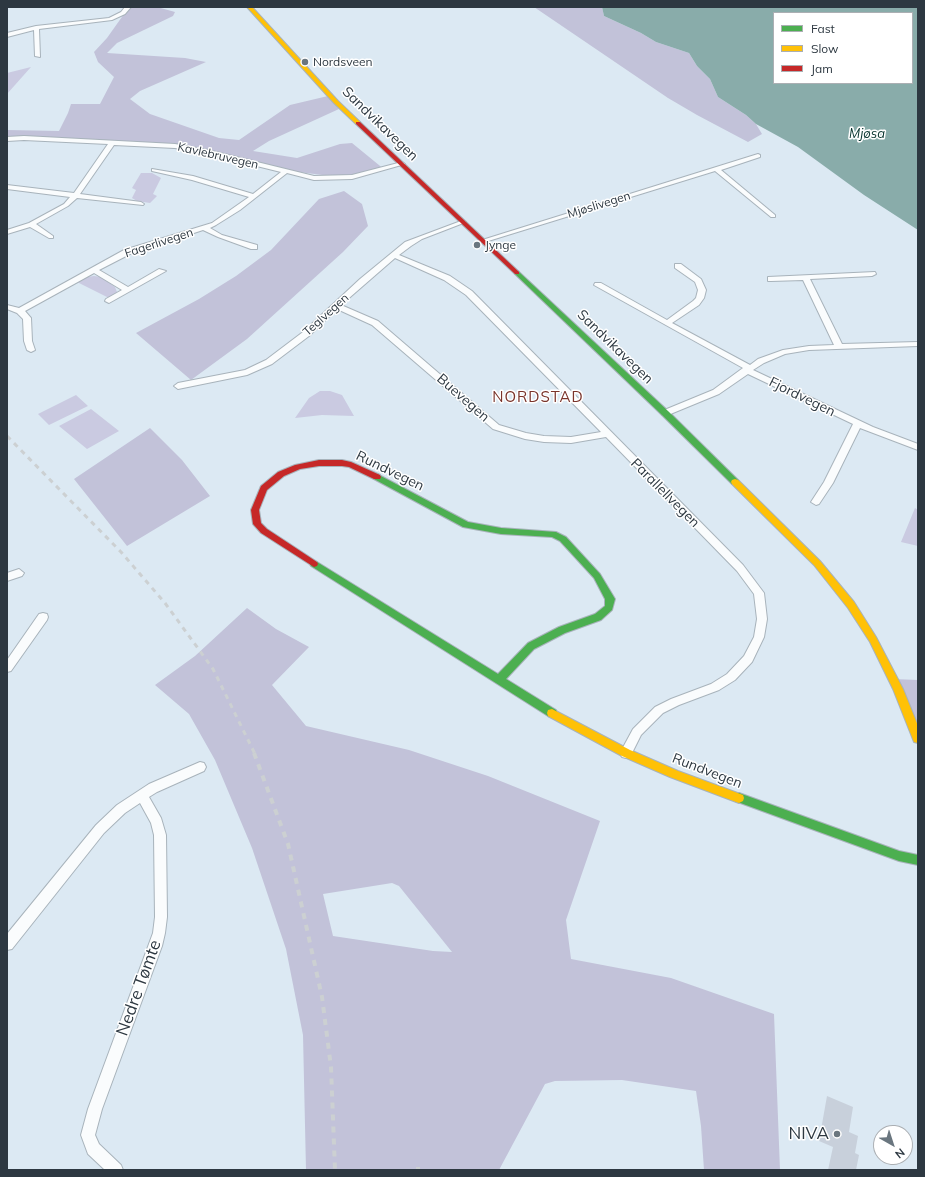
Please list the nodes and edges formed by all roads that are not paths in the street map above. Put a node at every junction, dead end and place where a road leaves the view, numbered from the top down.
1 (128, 7) edge
2 (249, 7) edge
3 (36, 28) junction
4 (7, 36) edge
5 (38, 56) dead end
6 (7, 139) edge
7 (112, 142) junction
8 (758, 156) dead end
9 (402, 164) junction
10 (716, 169) junction
11 (154, 170) dead end
12 (285, 172) junction
13 (7, 187) edge
14 (21, 189) junction
15 (14, 194) dead end
16 (76, 195) junction
17 (254, 196) junction
18 (141, 204) dead end
19 (773, 216) dead end
20 (463, 222) junction
21 (31, 224) junction
22 (205, 228) junction
23 (7, 232) edge
24 (51, 237) dead end
25 (483, 240) junction
26 (254, 247) dead end
27 (393, 255) junction
28 (678, 266) dead end
29 (93, 270) junction
30 (162, 271) dead end
31 (872, 274) dead end
32 (806, 278) junction
33 (771, 279) dead end
34 (598, 285) dead end
35 (127, 290) junction
36 (109, 301) dead end
37 (337, 306) junction
38 (7, 307) edge
39 (20, 311) junction
40 (667, 323) junction
41 (918, 344) edge
42 (839, 347) junction
43 (31, 350) dead end
44 (748, 369) junction
45 (178, 386) dead end
46 (665, 413) junction
47 (857, 424) junction
48 (608, 434) junction
49 (918, 447) edge
50 (816, 502) dead end
51 (19, 574) dead end
52 (7, 577) edge
53 (43, 617) dead end
54 (7, 668) edge
55 (500, 679) junction
56 (918, 739) edge
57 (626, 752) junction
58 (200, 767) dead end
59 (141, 795) junction
60 (918, 860) edge
61 (7, 944) edge
62 (116, 1170) edge

1 - 3 street
2 - 9 main road, Sandvikavegen
3 - 4 street
3 - 5 street
6 - 7 street, Kavlebruvegen
7 - 12 street, Kavlebruvegen
7 - 16 street
8 - 10 street, Mjøslivegen
9 - 12 street, Kavlebruvegen
9 - 20 main road, Sandvikavegen
10 - 19 street
10 - 25 street, Mjøslivegen
11 - 17 street
12 - 17 street, Fagerlivegen
13 - 14 street
14 - 15 street
14 - 16 street
16 - 18 street
16 - 21 street
17 - 22 street, Fagerlivegen
20 - 25 main road, Sandvikavegen
20 - 27 street, Teglvegen
21 - 23 street
21 - 24 street
22 - 26 street, Fagerlivegen
22 - 29 street, Fagerlivegen
25 - 46 main road, Sandvikavegen
27 - 37 street, Teglvegen
27 - 48 street, Parallellvegen
28 - 40 street
29 - 35 street
29 - 39 street, Fagerlivegen
30 - 35 street, Fagerlivegen
31 - 32 street
32 - 33 street
32 - 42 street
34 - 40 street, Fjordvegen
35 - 36 street, Fagerlivegen
37 - 45 street, Teglvegen
37 - 48 street, Buevegen
38 - 39 street
39 - 43 street
40 - 44 street, Fjordvegen
41 - 42 street, Fjordvegen
42 - 44 street, Fjordvegen
44 - 46 street, Fjordvegen
44 - 47 street, Fjordvegen
46 - 56 main road, Sandvikavegen
47 - 49 street, Fjordvegen
47 - 50 street
48 - 57 street, Parallellvegen
51 - 52 street
53 - 54 street
55 - 55 main road, Rundvegen
55 - 57 main road, Rundvegen
57 - 60 main road, Rundvegen
58 - 59 street
59 - 61 street
59 - 62 street, Nedre Tømte

